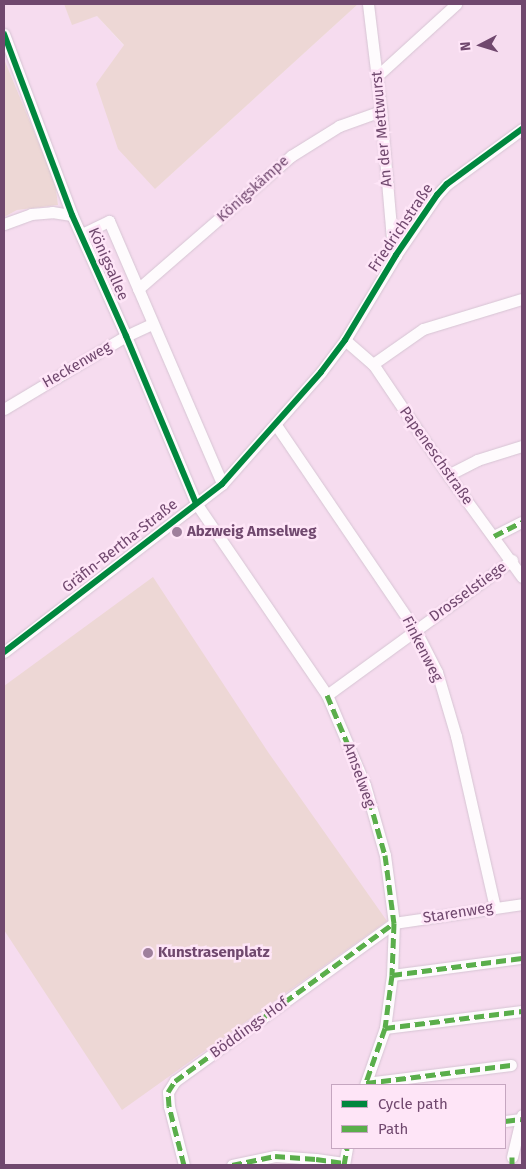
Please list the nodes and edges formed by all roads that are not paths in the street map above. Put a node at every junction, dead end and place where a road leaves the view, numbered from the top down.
1 (368, 4) edge
2 (456, 4) edge
3 (4, 34) edge
4 (377, 76) junction
5 (381, 110) junction
6 (522, 129) edge
7 (72, 215) junction
8 (4, 224) edge
9 (82, 234) junction
10 (396, 255) junction
11 (138, 289) junction
12 (522, 299) edge
13 (152, 324) junction
14 (126, 336) junction
15 (344, 340) junction
16 (373, 364) junction
17 (4, 409) edge
18 (276, 424) junction
19 (522, 446) edge
20 (448, 475) junction
21 (222, 484) junction
22 (196, 503) junction
23 (522, 522) edge
24 (494, 536) junction
25 (512, 560) junction
26 (522, 577) edge
27 (416, 631) junction
28 (4, 652) edge
29 (327, 696) junction
30 (522, 904) edge
31 (495, 907) junction
32 (394, 923) junction
33 (522, 958) edge
34 (392, 975) junction
35 (522, 1011) edge
36 (385, 1028) junction
37 (511, 1065) dead end
38 (366, 1084) edge
39 (522, 1117) edge
40 (506, 1121) edge
41 (347, 1149) edge
42 (512, 1157) dead end
43 (344, 1164) edge
44 (184, 1165) edge
45 (232, 1165) edge

1 - 4 street, An der Mettwurst
2 - 4 street
3 - 7 street, Königsallee
4 - 5 street, An der Mettwurst
5 - 10 street, An der Mettwurst
5 - 11 street, Königskämpe
6 - 10 street, Friedrichstraße
7 - 8 street
7 - 9 street, Königsallee
9 - 11 street, Königsallee
9 - 14 street, Königsallee
10 - 15 street, Friedrichstraße
11 - 13 street, Königsallee
12 - 16 street
13 - 14 street, Heckenweg
13 - 21 street, Königsallee
14 - 17 street, Heckenweg
14 - 22 street, Königsallee
15 - 16 street, Papeneschstraße
15 - 18 street, Gräfin-Bertha-Straße
16 - 20 street, Papeneschstraße
18 - 21 street, Gräfin-Bertha-Straße
18 - 27 street, Finkenweg
19 - 20 street
20 - 24 street, Papeneschstraße
21 - 22 street, Gräfin-Bertha-Straße
22 - 28 street, Gräfin-Bertha-Straße
22 - 29 street, Amselweg
23 - 24 street
24 - 25 street, Papeneschstraße
25 - 26 street, Papeneschstraße
25 - 27 street, Drosselstiege
27 - 29 street, Drosselstiege
27 - 31 street, Finkenweg
29 - 32 street, Amselweg
30 - 31 street, Starenweg
31 - 32 street, Starenweg
32 - 34 street, Amselweg
32 - 44 street, Böddings Hof
33 - 34 street
34 - 36 street, Amselweg
35 - 36 street
36 - 38 street, Amselweg
37 - 38 street
39 - 40 street
39 - 42 street
41 - 43 street
43 - 45 street

